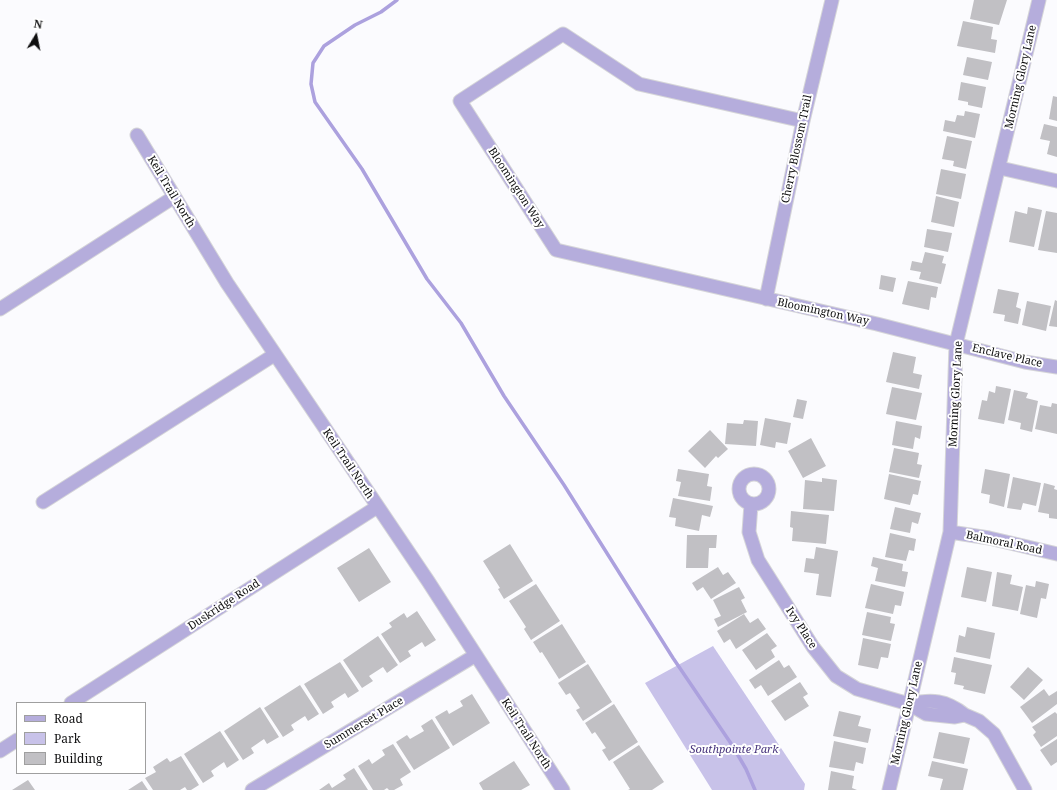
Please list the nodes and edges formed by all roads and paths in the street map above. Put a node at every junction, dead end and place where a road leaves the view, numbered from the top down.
1 (832, 0) edge
2 (1039, 0) edge
3 (803, 121) junction
4 (137, 135) dead end
5 (1000, 168) junction
6 (1057, 181) edge
7 (174, 198) junction
8 (766, 299) junction
9 (0, 309) edge
10 (956, 344) junction
11 (274, 355) junction
12 (1057, 367) edge
13 (43, 502) dead end
14 (751, 504) dead end
15 (377, 507) junction
16 (950, 532) junction
17 (1057, 554) edge
18 (476, 655) junction
19 (73, 702) edge
20 (909, 704) junction
21 (16, 741) edge
22 (0, 751) edge
23 (252, 790) edge
24 (563, 790) edge
25 (889, 790) edge
26 (1025, 790) edge

1 - 3 street, Cherry Blossom Trail
2 - 5 street, Morning Glory Lane
3 - 8 street, Cherry Blossom Trail
3 - 8 street, Bloomington Way
4 - 7 street, Keil Trail North
5 - 6 street
5 - 10 street, Morning Glory Lane
7 - 9 street
7 - 11 street, Keil Trail North
8 - 10 street, Bloomington Way
10 - 12 street, Enclave Place
10 - 16 street, Morning Glory Lane
11 - 13 street
11 - 15 street, Keil Trail North
14 - 20 street, Ivy Place
15 - 18 street, Keil Trail North
15 - 19 street, Duskridge Road
16 - 17 street, Balmoral Road
16 - 20 street, Morning Glory Lane
18 - 23 street, Summerset Place
18 - 24 street, Keil Trail North
20 - 25 street, Morning Glory Lane
20 - 26 street
21 - 22 street

